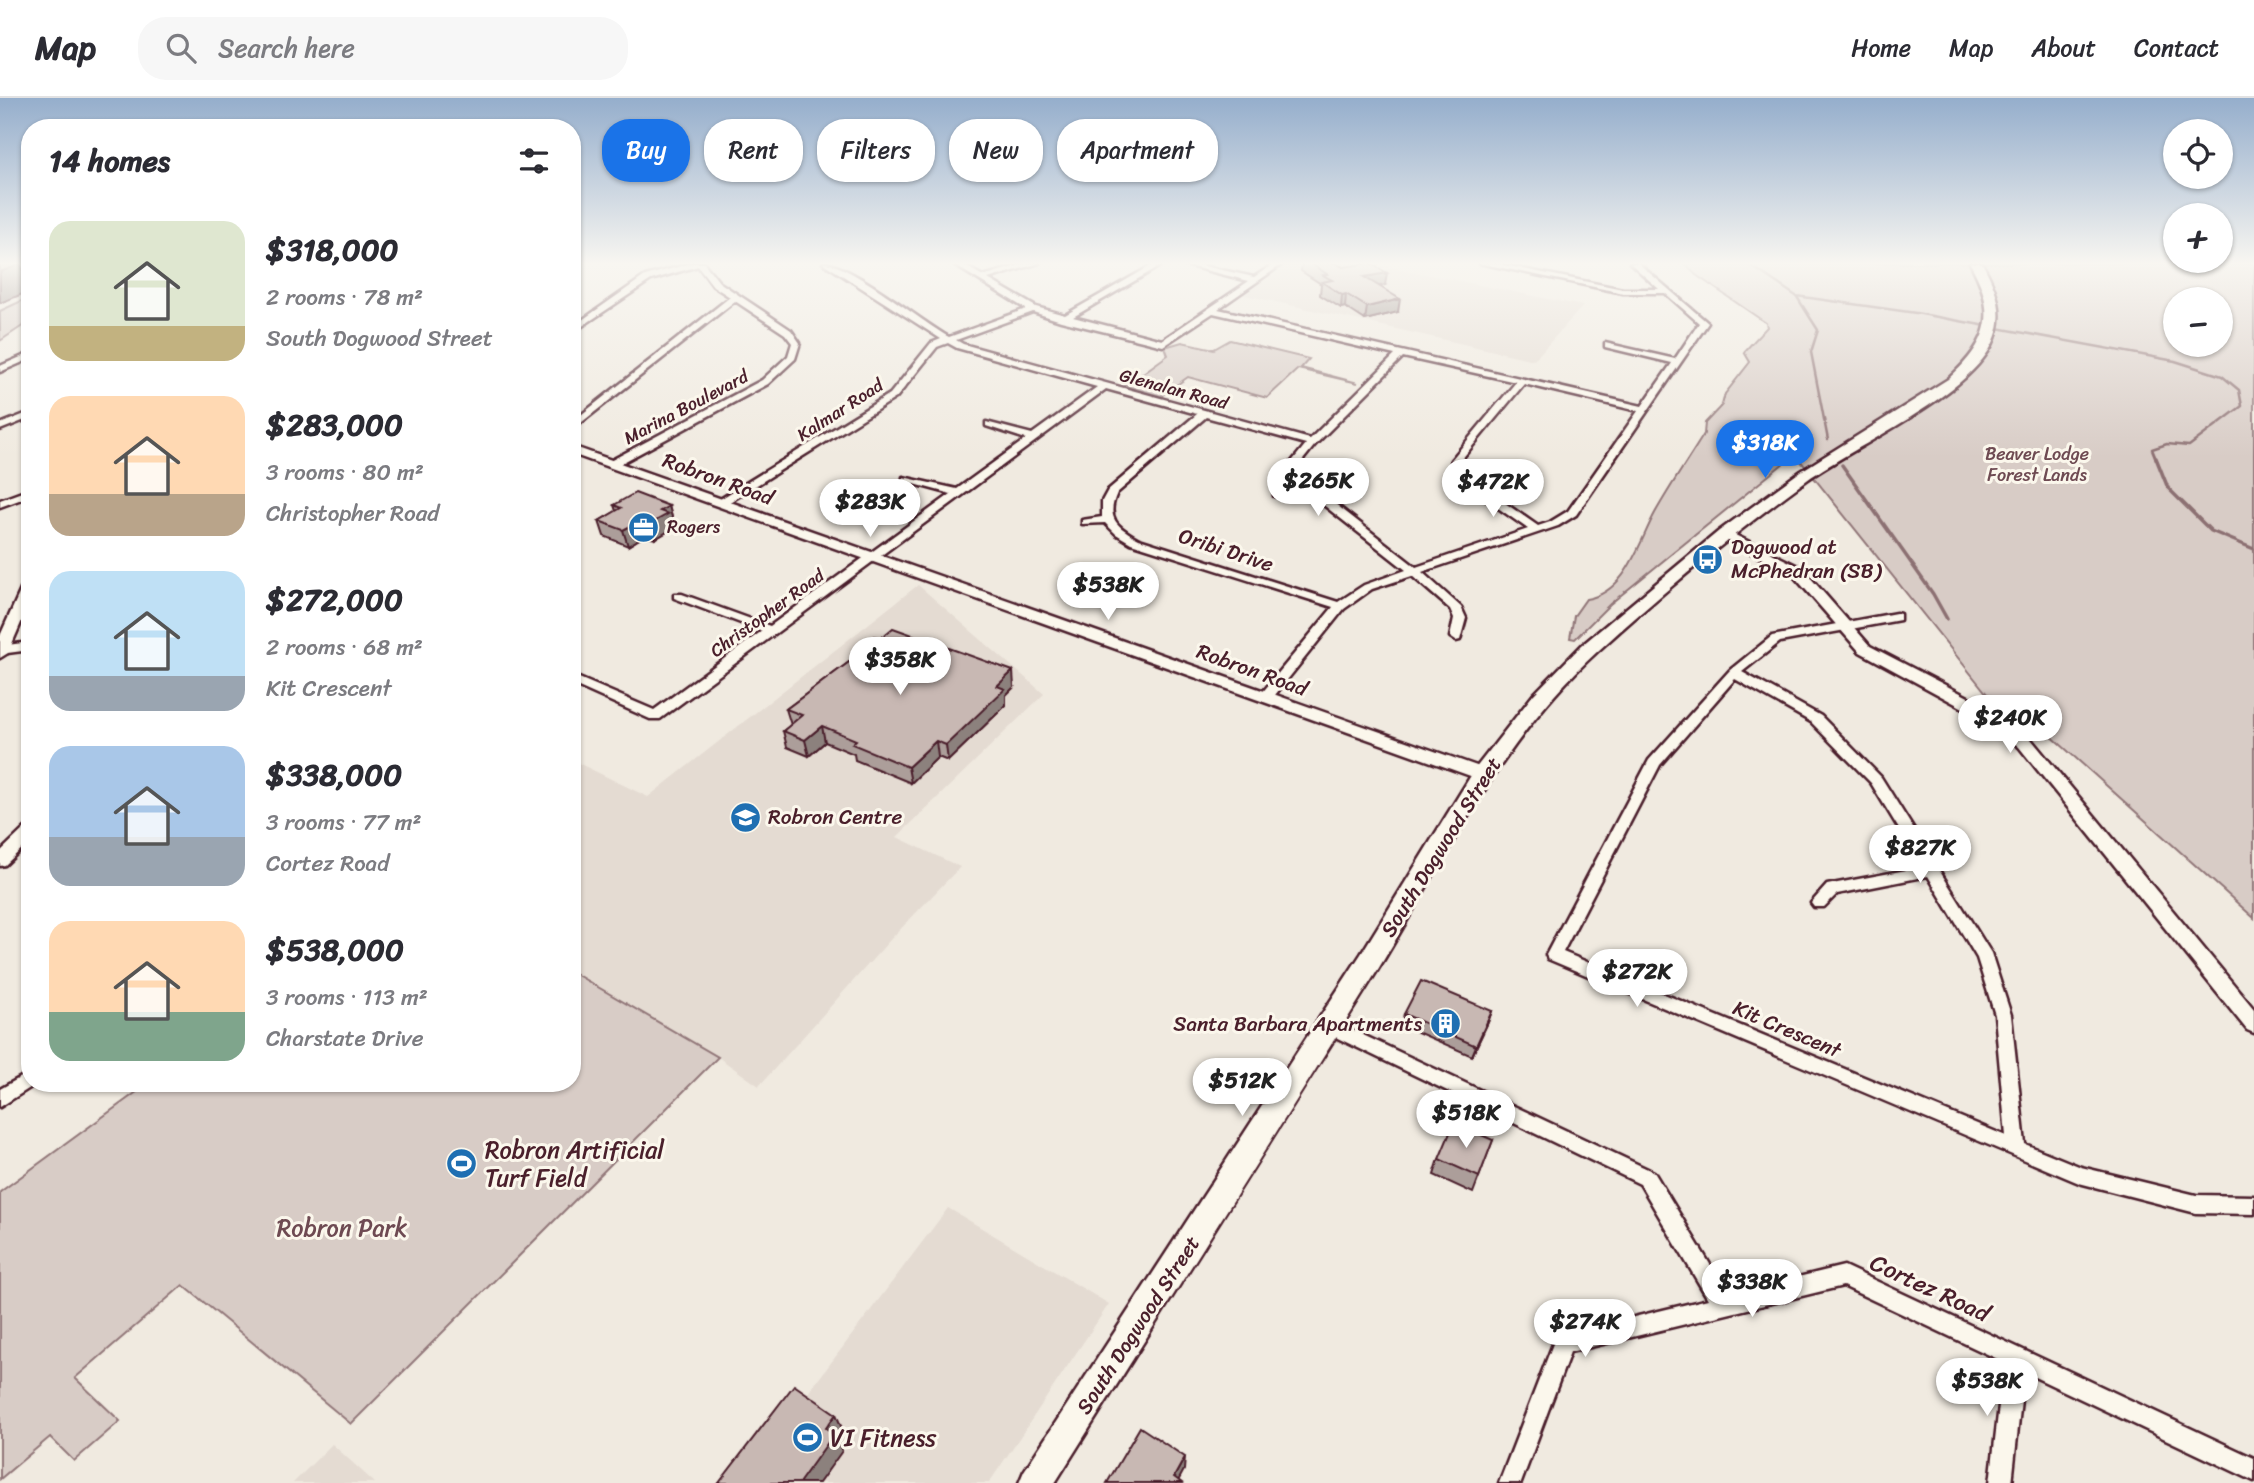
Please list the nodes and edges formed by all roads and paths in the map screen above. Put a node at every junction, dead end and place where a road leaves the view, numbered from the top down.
1 (697, 328) edge
2 (782, 328) edge
3 (926, 328) edge
4 (982, 328) edge
5 (1100, 328) edge
6 (1185, 328) edge
7 (1289, 328) edge
8 (1701, 328) edge
9 (1991, 328) edge
10 (948, 340) junction
11 (1608, 345) dead end
12 (1402, 353) junction
13 (21, 360) edge
14 (1677, 362) junction
15 (0, 369) edge
16 (1522, 381) junction
17 (1102, 387) junction
18 (1644, 409) junction
19 (1203, 414) junction
20 (21, 419) edge
21 (581, 420) edge
22 (989, 424) dead end
23 (0, 427) edge
24 (1034, 438) junction
25 (1312, 443) junction
26 (581, 453) edge
27 (612, 464) junction
28 (907, 479) dead end
29 (1307, 489) junction
30 (959, 493) junction
31 (1278, 494) dead end
32 (21, 496) edge
33 (721, 503) junction
34 (0, 504) edge
35 (1107, 519) junction
36 (1086, 522) dead end
37 (1537, 530) junction
38 (1725, 534) junction
39 (872, 557) junction
40 (1415, 572) junction
41 (678, 596) dead end
42 (21, 605) edge
43 (1340, 606) junction
44 (1896, 617) dead end
45 (1845, 627) junction
46 (772, 631) junction
47 (1456, 637) dead end
48 (21, 648) edge
49 (1, 651) edge
50 (1734, 673) junction
51 (581, 683) edge
52 (1266, 697) junction
53 (1482, 774) junction
54 (21, 841) edge
55 (0, 861) edge
56 (1932, 870) junction
57 (1819, 903) dead end
58 (2254, 1024) edge
59 (1329, 1026) junction
60 (21, 1085) edge
61 (0, 1099) edge
62 (2016, 1148) junction
63 (2254, 1205) edge
64 (1723, 1305) junction
65 (2015, 1357) junction
66 (2254, 1470) edge
67 (1036, 1483) edge
68 (1510, 1483) edge
69 (2001, 1483) edge

1 - 21 street
2 - 27 street, Marina Boulevard
3 - 10 street
4 - 10 street, Kalmar Road
5 - 6 street
7 - 12 street
8 - 14 street
9 - 38 main road, South Dogwood Street
10 - 17 street, Glenalan Road
10 - 33 street, Kalmar Road
11 - 14 street
12 - 16 street
12 - 25 street
13 - 15 street
14 - 18 street
16 - 18 street
16 - 37 street
17 - 19 street, Glenalan Road
17 - 24 street, Christopher Road
18 - 37 street
19 - 25 street, Glenalan Road
19 - 35 street
20 - 23 street
22 - 24 street
24 - 30 street, Christopher Road
25 - 29 street
26 - 27 street, Robron Road
27 - 33 street, Robron Road
28 - 30 street
29 - 31 street
29 - 40 street
30 - 39 street, Christopher Road
32 - 34 street
33 - 39 street, Robron Road
35 - 36 street
35 - 43 street, Oribi Drive
37 - 40 street
38 - 45 street
38 - 53 main road, South Dogwood Street
39 - 46 street, Christopher Road
39 - 52 street, Robron Road
40 - 43 street
40 - 47 street
41 - 46 street
42 - 49 street
43 - 52 street
44 - 45 street, Kit Crescent
45 - 50 street, Kit Crescent
45 - 58 street
46 - 51 street, Christopher Road
48 - 49 street
50 - 56 street
50 - 62 street, Kit Crescent
52 - 53 street, Robron Road
53 - 59 main road, South Dogwood Street
54 - 55 street
56 - 57 street
56 - 62 street
59 - 64 street
59 - 67 main road, South Dogwood Street
60 - 61 street
62 - 63 street, Kit Crescent
64 - 65 street, Cortez Road
64 - 68 street, Cortez Road
65 - 66 street, Cortez Road
65 - 69 street

